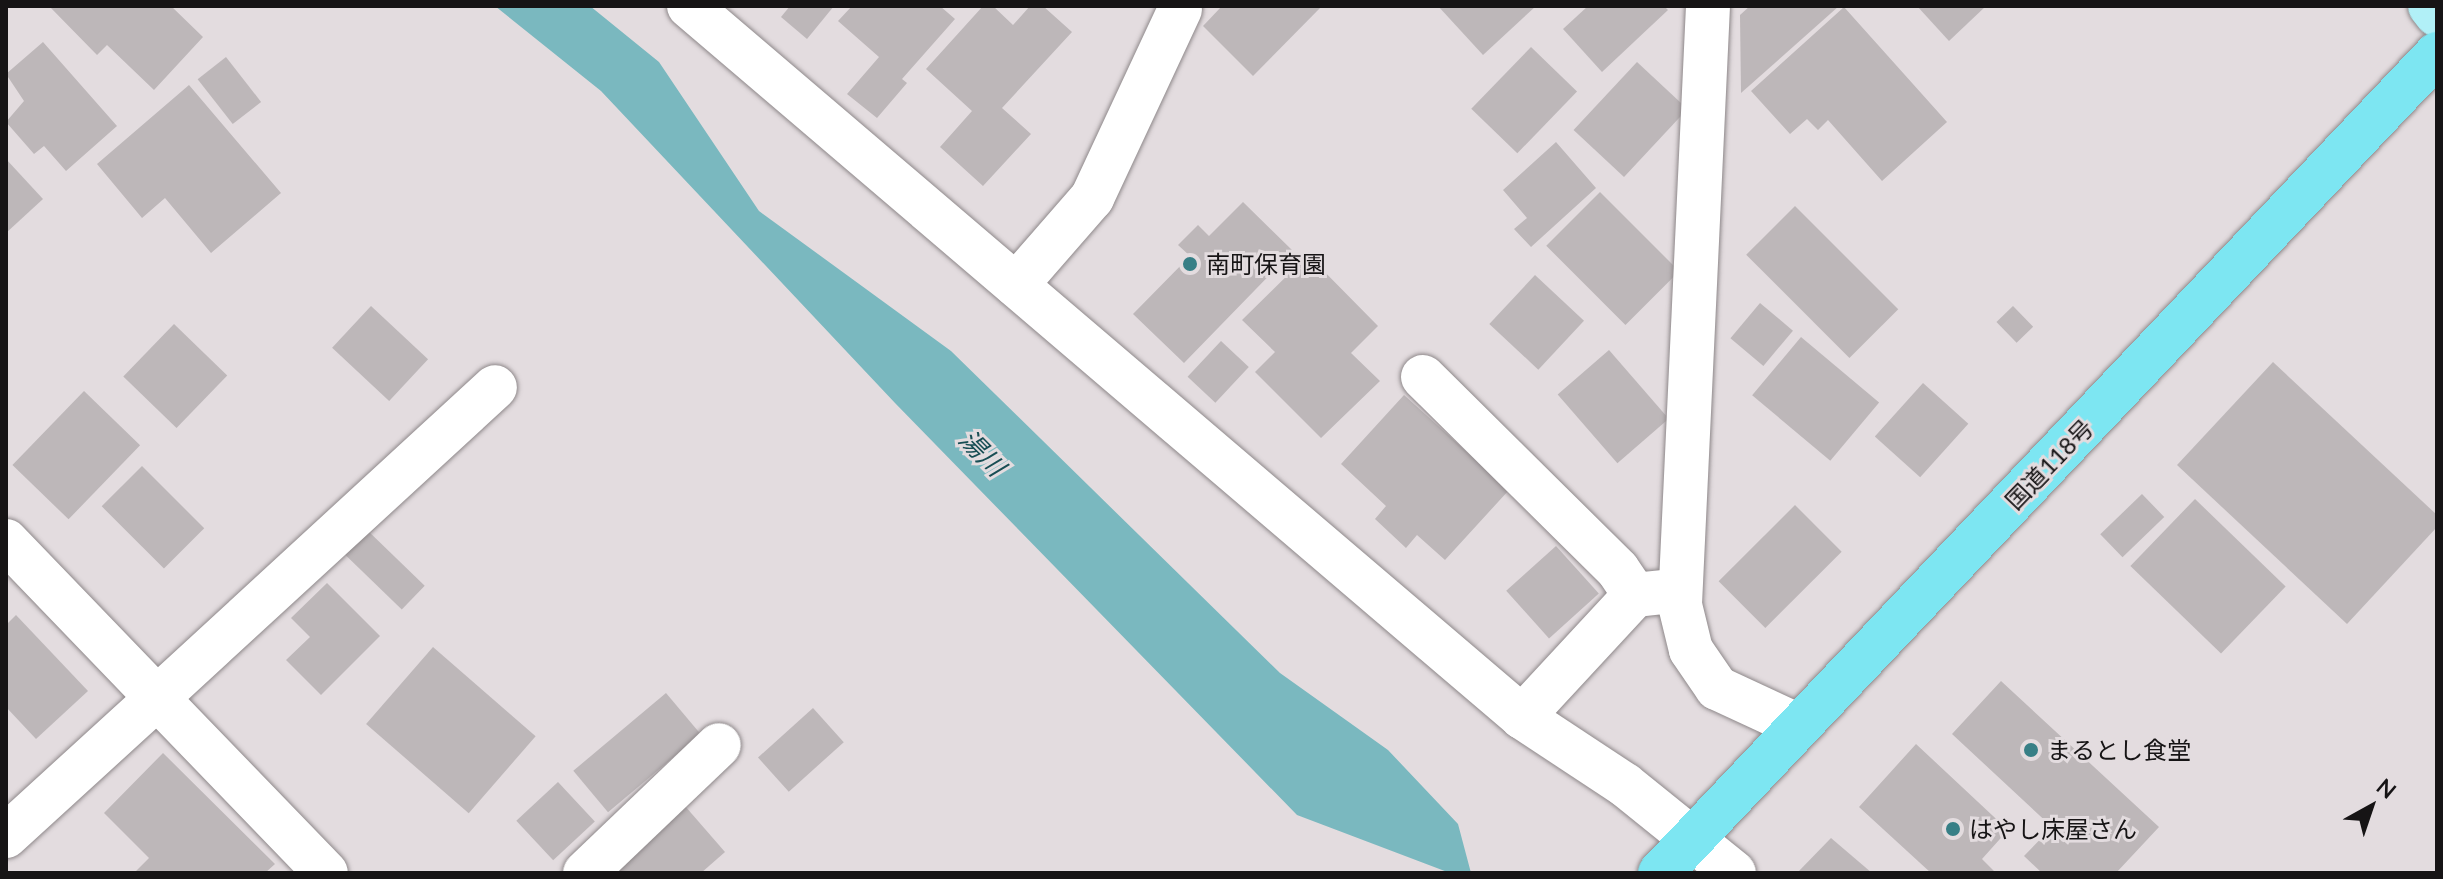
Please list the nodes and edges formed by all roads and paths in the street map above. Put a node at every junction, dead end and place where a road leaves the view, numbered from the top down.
1 (689, 6) edge
2 (1708, 6) edge
3 (2430, 6) edge
4 (1180, 9) dead end
5 (2437, 15) edge
6 (2437, 54) edge
7 (1016, 285) junction
8 (1423, 377) dead end
9 (495, 387) dead end
10 (6, 541) edge
11 (1681, 592) junction
12 (1635, 595) junction
13 (157, 698) junction
14 (1522, 717) junction
15 (1799, 726) junction
16 (719, 745) dead end
17 (6, 836) edge
18 (1675, 856) edge
19 (326, 873) edge
20 (585, 873) edge
21 (1734, 873) edge

1 - 7 street
2 - 11 street
3 - 5 main road
4 - 7 street
6 - 15 highway, 国道118号
7 - 14 street
8 - 12 street
9 - 13 street
10 - 13 street
11 - 12 street
11 - 15 street
12 - 14 street
13 - 17 street
13 - 19 street
14 - 18 street
15 - 18 highway, 国道118号
16 - 20 street
18 - 21 street

